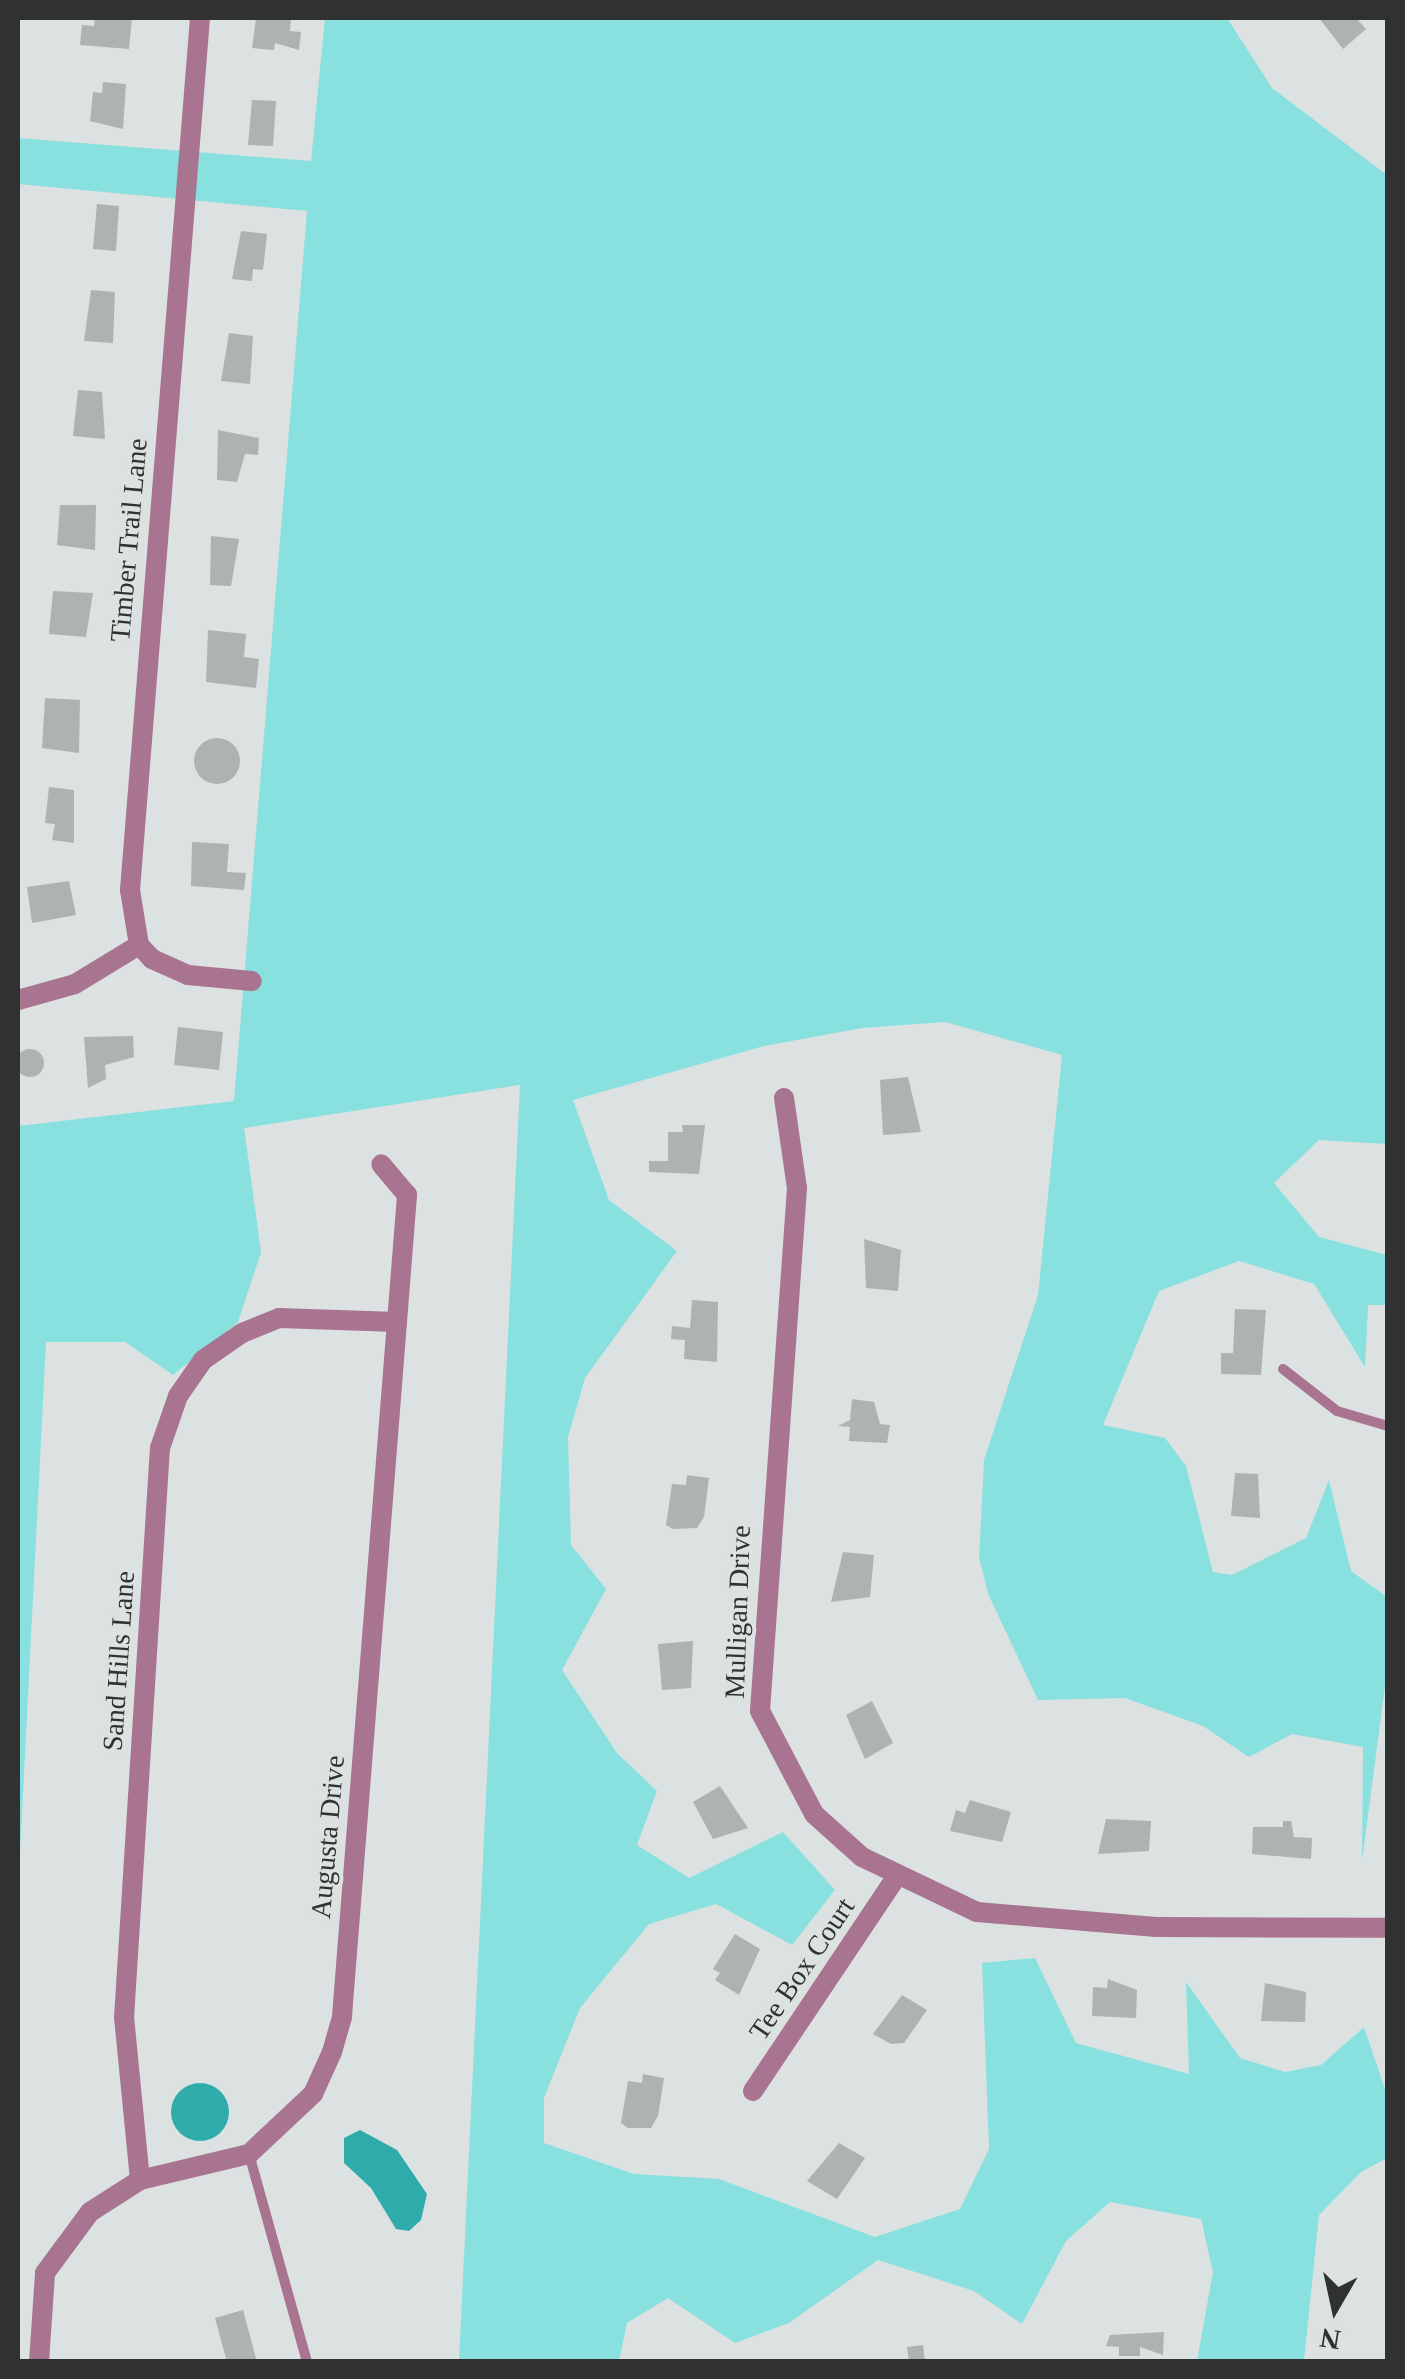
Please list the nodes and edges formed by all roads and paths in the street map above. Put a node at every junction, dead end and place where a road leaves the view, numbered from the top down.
1 (200, 18) edge
2 (139, 945) junction
3 (252, 981) dead end
4 (18, 1000) edge
5 (784, 1098) dead end
6 (382, 1164) dead end
7 (397, 1322) junction
8 (1283, 1369) dead end
9 (1388, 1426) edge
10 (896, 1877) junction
11 (1388, 1928) edge
12 (754, 2091) dead end
13 (249, 2154) junction
14 (140, 2180) junction
15 (40, 2362) edge
16 (308, 2362) edge

1 - 2 street, Timber Trail Lane
2 - 3 street
2 - 4 street
5 - 10 street, Mulligan Drive
6 - 7 street, Augusta Drive
7 - 13 street, Augusta Drive
7 - 14 street, Sand Hills Lane
8 - 9 lane
10 - 11 street, Mulligan Drive
10 - 12 street, Tee Box Court
13 - 14 street, Augusta Drive
13 - 16 lane
14 - 15 street, Augusta Drive

